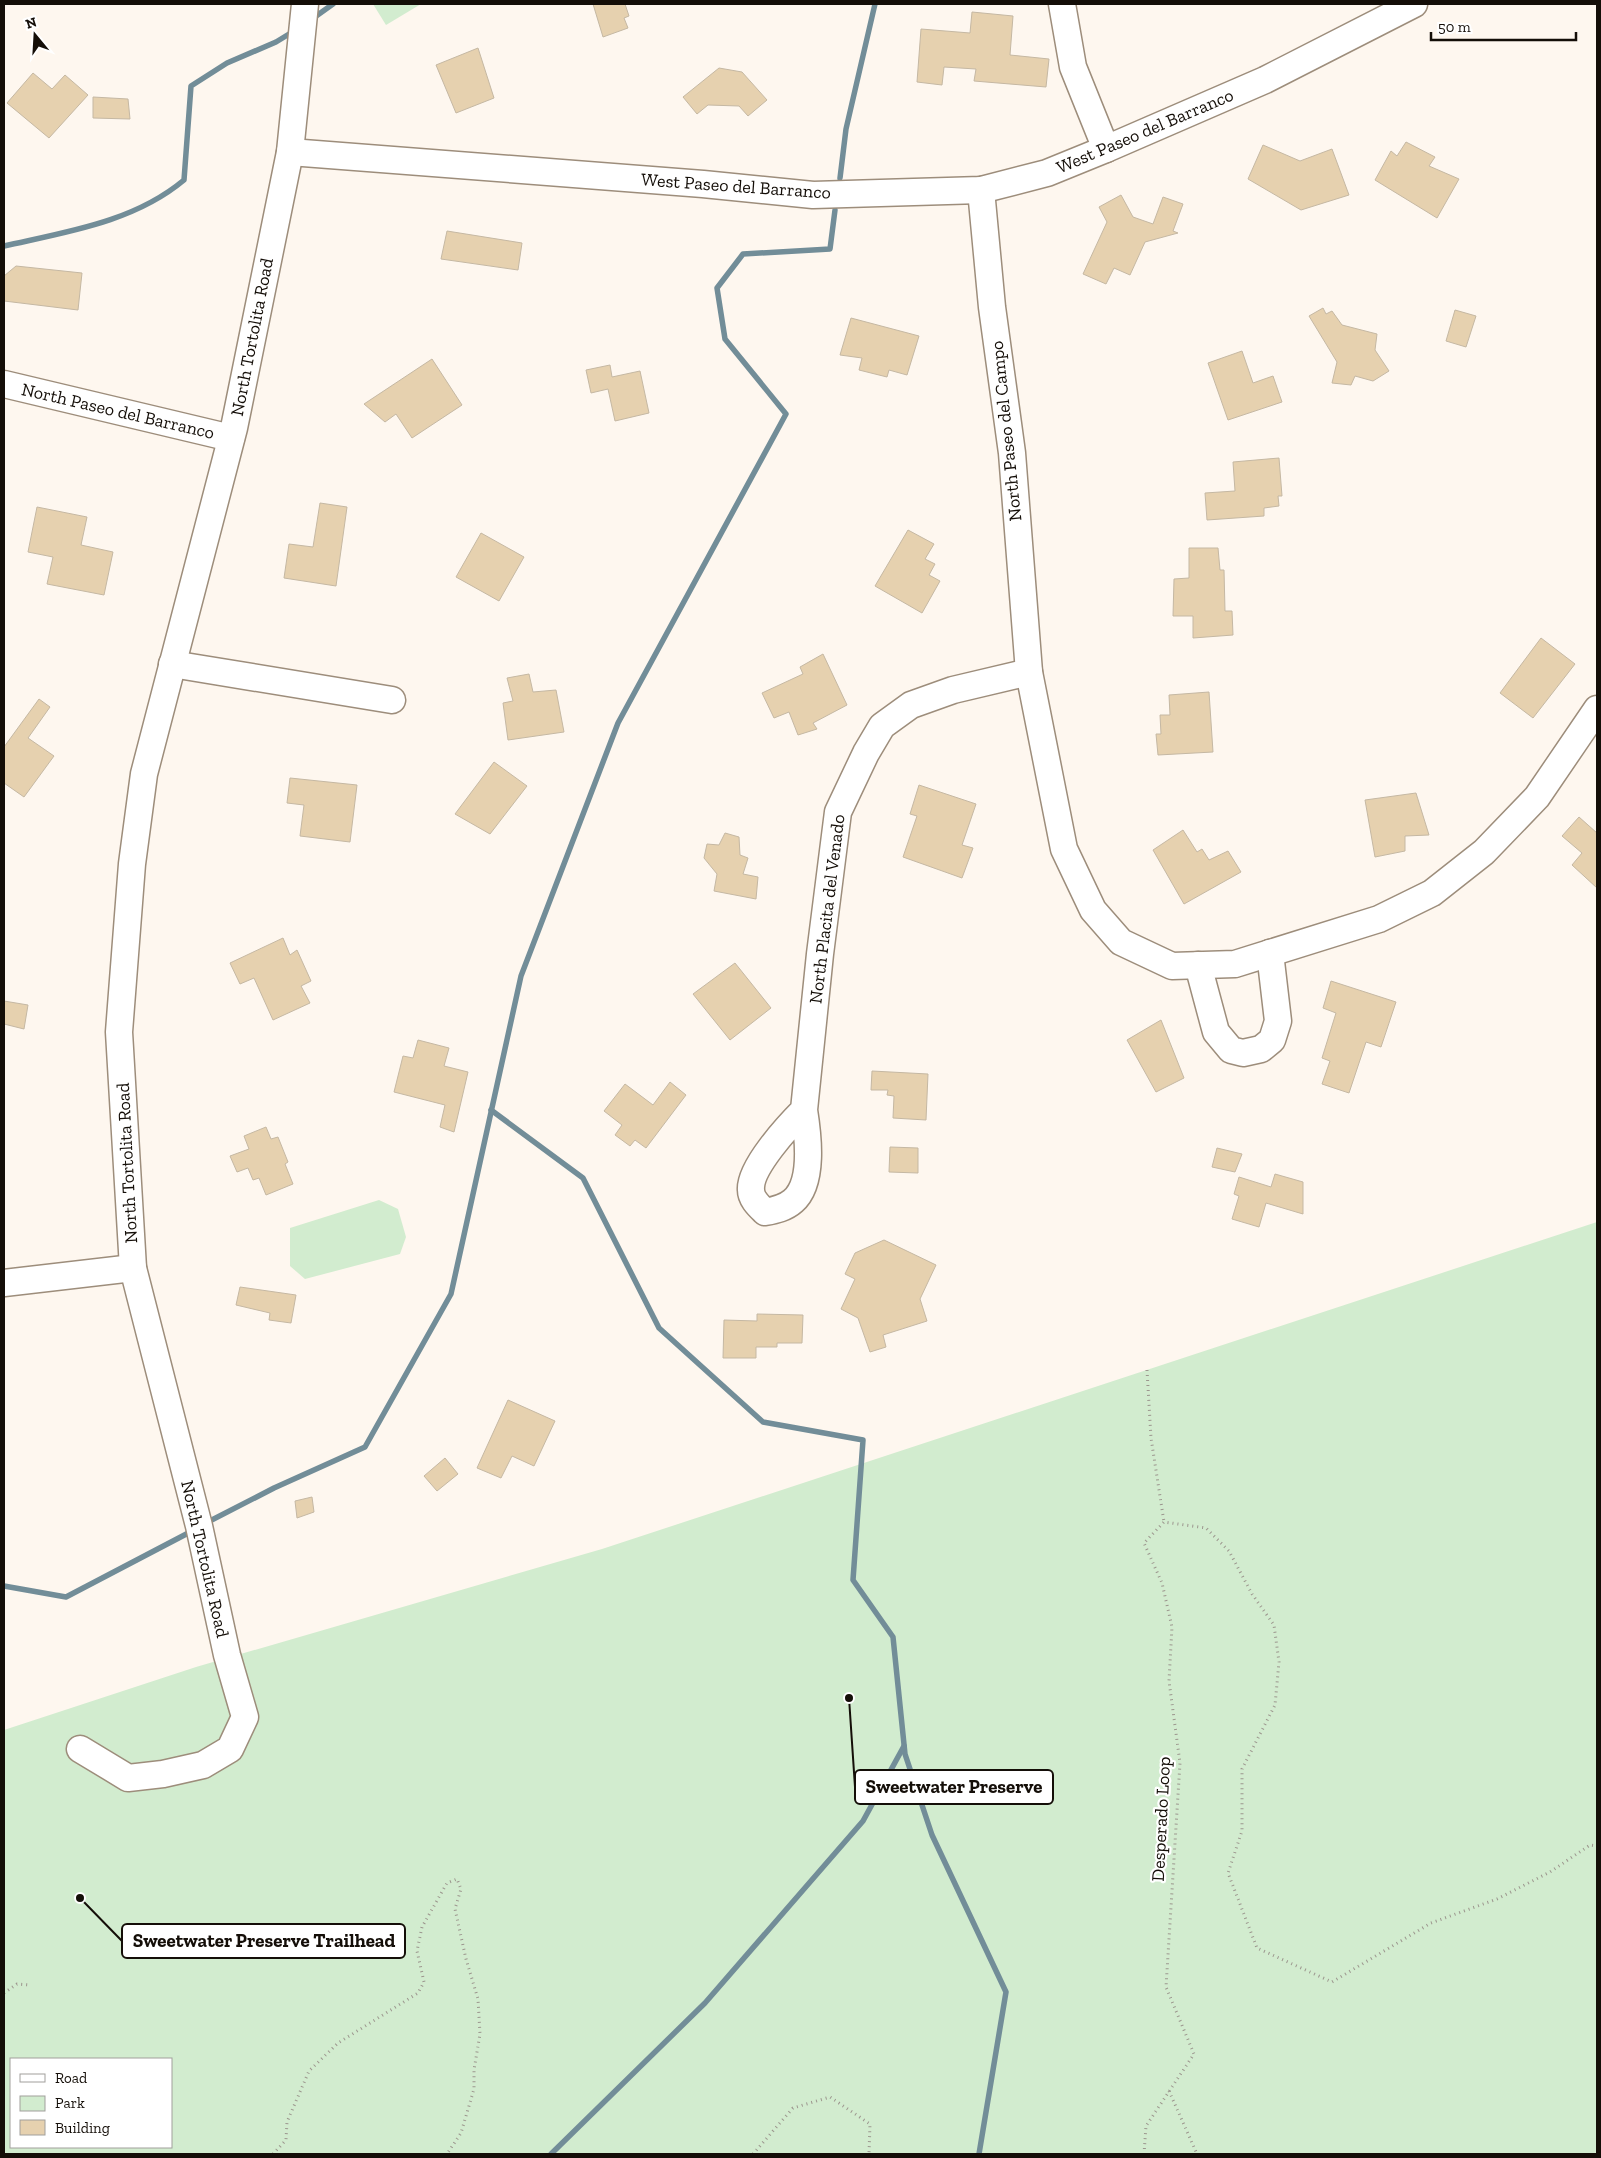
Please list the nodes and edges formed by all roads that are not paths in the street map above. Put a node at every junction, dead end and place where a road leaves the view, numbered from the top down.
1 (305, 4) edge
2 (1062, 4) edge
3 (1414, 4) edge
4 (1106, 149) junction
5 (290, 152) junction
6 (981, 190) junction
7 (4, 384) edge
8 (231, 438) junction
9 (172, 664) junction
10 (1029, 672) junction
11 (392, 700) dead end
12 (1597, 710) edge
13 (1270, 953) junction
14 (1198, 965) junction
15 (804, 1110) dead end
16 (133, 1268) junction
17 (4, 1283) edge
18 (80, 1749) dead end

1 - 5 street, North Tortolita Road
2 - 4 street
3 - 4 street, West Paseo del Barranco
4 - 6 street, West Paseo del Barranco
5 - 6 street, West Paseo del Barranco
5 - 8 street, North Tortolita Road
6 - 10 street, North Paseo del Campo
7 - 8 street, North Paseo del Barranco
8 - 9 street, North Tortolita Road
9 - 11 street
9 - 16 street, North Tortolita Road
10 - 14 street, North Paseo del Campo
10 - 15 street, North Placita del Venado
12 - 13 street, North Paseo del Campo
13 - 14 street, North Paseo del Campo
13 - 14 street
16 - 17 street
16 - 18 street, North Tortolita Road

